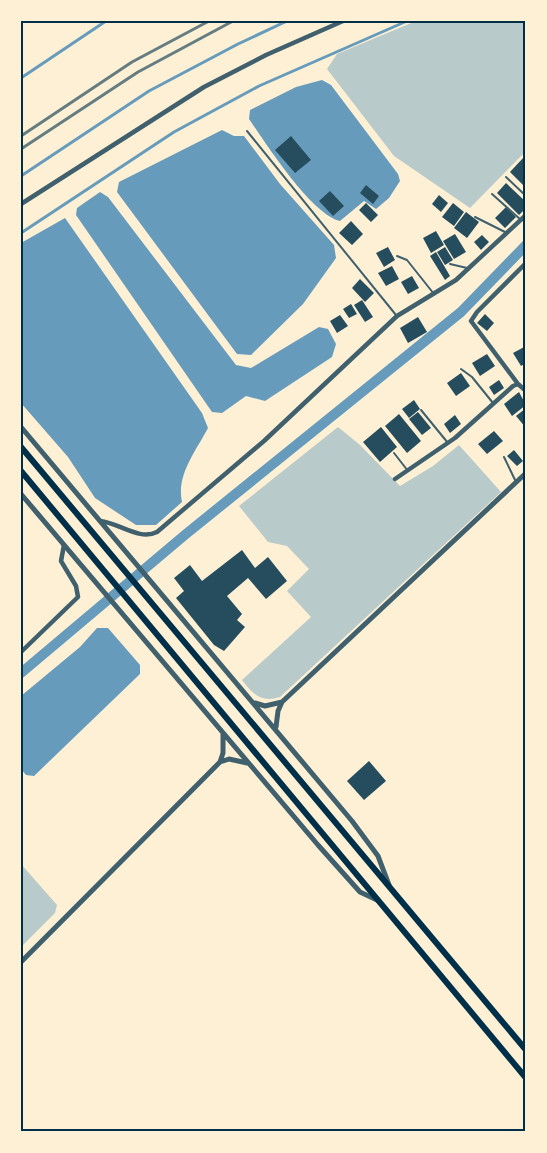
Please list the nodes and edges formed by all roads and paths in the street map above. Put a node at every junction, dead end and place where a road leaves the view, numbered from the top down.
1 (343, 21) edge
2 (247, 131) dead end
3 (506, 177) dead end
4 (492, 194) dead end
5 (526, 196) edge
6 (21, 204) edge
7 (526, 215) edge
8 (475, 217) dead end
9 (521, 220) junction
10 (508, 233) junction
11 (398, 256) dead end
12 (526, 263) edge
13 (450, 264) dead end
14 (470, 268) junction
15 (434, 294) junction
16 (396, 316) junction
17 (461, 369) dead end
18 (518, 384) junction
19 (526, 391) edge
20 (493, 403) junction
21 (421, 410) dead end
22 (21, 428) edge
23 (448, 443) junction
24 (21, 447) edge
25 (393, 453) dead end
26 (504, 456) dead end
27 (21, 471) edge
28 (408, 471) junction
29 (526, 473) edge
30 (395, 479) dead end
31 (516, 482) junction
32 (21, 495) edge
33 (100, 521) junction
34 (64, 545) junction
35 (21, 652) edge
36 (282, 702) junction
37 (255, 703) junction
38 (276, 728) junction
39 (223, 733) junction
40 (220, 762) junction
41 (248, 763) junction
42 (390, 888) junction
43 (378, 900) junction
44 (21, 962) edge
45 (526, 1050) edge
46 (526, 1078) edge

1 - 6 street
2 - 16 lane
3 - 5 lane
4 - 9 lane
7 - 9 street
8 - 10 lane
9 - 10 street
10 - 14 street
11 - 15 lane
12 - 18 street
13 - 14 lane
14 - 15 street
15 - 16 street
16 - 33 street
17 - 20 lane
18 - 19 street
18 - 20 street
20 - 23 street
21 - 23 lane
22 - 33 street
23 - 28 street
24 - 42 main road
25 - 28 lane
26 - 31 lane
27 - 43 main road
28 - 30 street
29 - 31 street
31 - 36 street
32 - 34 street
33 - 37 street
34 - 35 street
34 - 39 street
36 - 37 street
36 - 38 street
37 - 38 street
38 - 42 street
39 - 40 street
39 - 41 street
40 - 41 street
40 - 44 street
41 - 43 street
42 - 45 main road
43 - 46 main road

